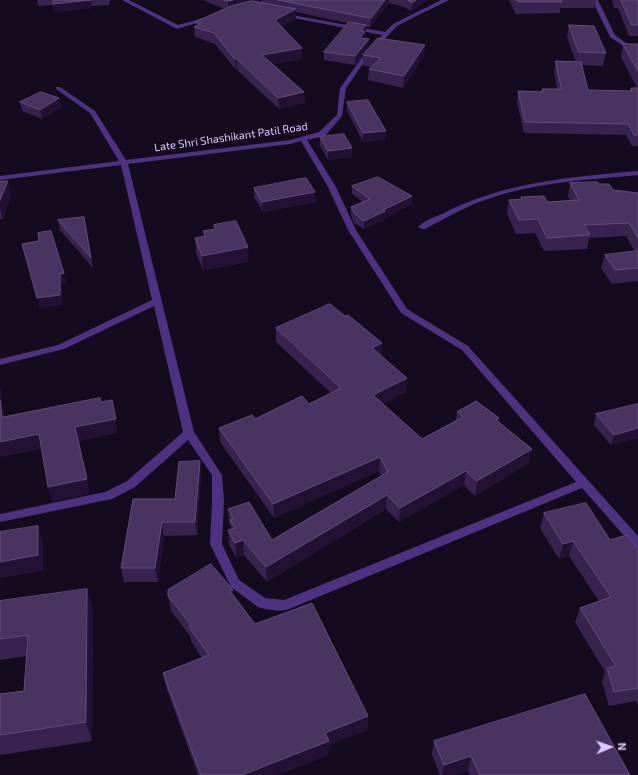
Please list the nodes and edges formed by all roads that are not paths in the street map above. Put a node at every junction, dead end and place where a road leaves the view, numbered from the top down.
1 (125, 0) edge
2 (446, 0) edge
3 (595, 0) edge
4 (274, 12) edge
5 (215, 17) edge
6 (387, 34) junction
7 (638, 49) edge
8 (58, 88) dead end
9 (303, 139) junction
10 (124, 162) junction
11 (638, 172) edge
12 (0, 178) edge
13 (422, 227) dead end
14 (157, 301) junction
15 (0, 362) edge
16 (189, 433) junction
17 (584, 482) junction
18 (0, 518) edge
19 (638, 544) edge

1 - 5 street
2 - 6 street, Late Shri Shashikant Patil Road
3 - 7 street
4 - 6 street
6 - 9 street, Late Shri Shashikant Patil Road
8 - 10 street
9 - 10 street, Late Shri Shashikant Patil Road
9 - 17 street
10 - 12 street, Late Shri Shashikant Patil Road
10 - 14 street
11 - 13 street
14 - 15 street
14 - 16 street
16 - 17 street
16 - 18 street
17 - 19 street

